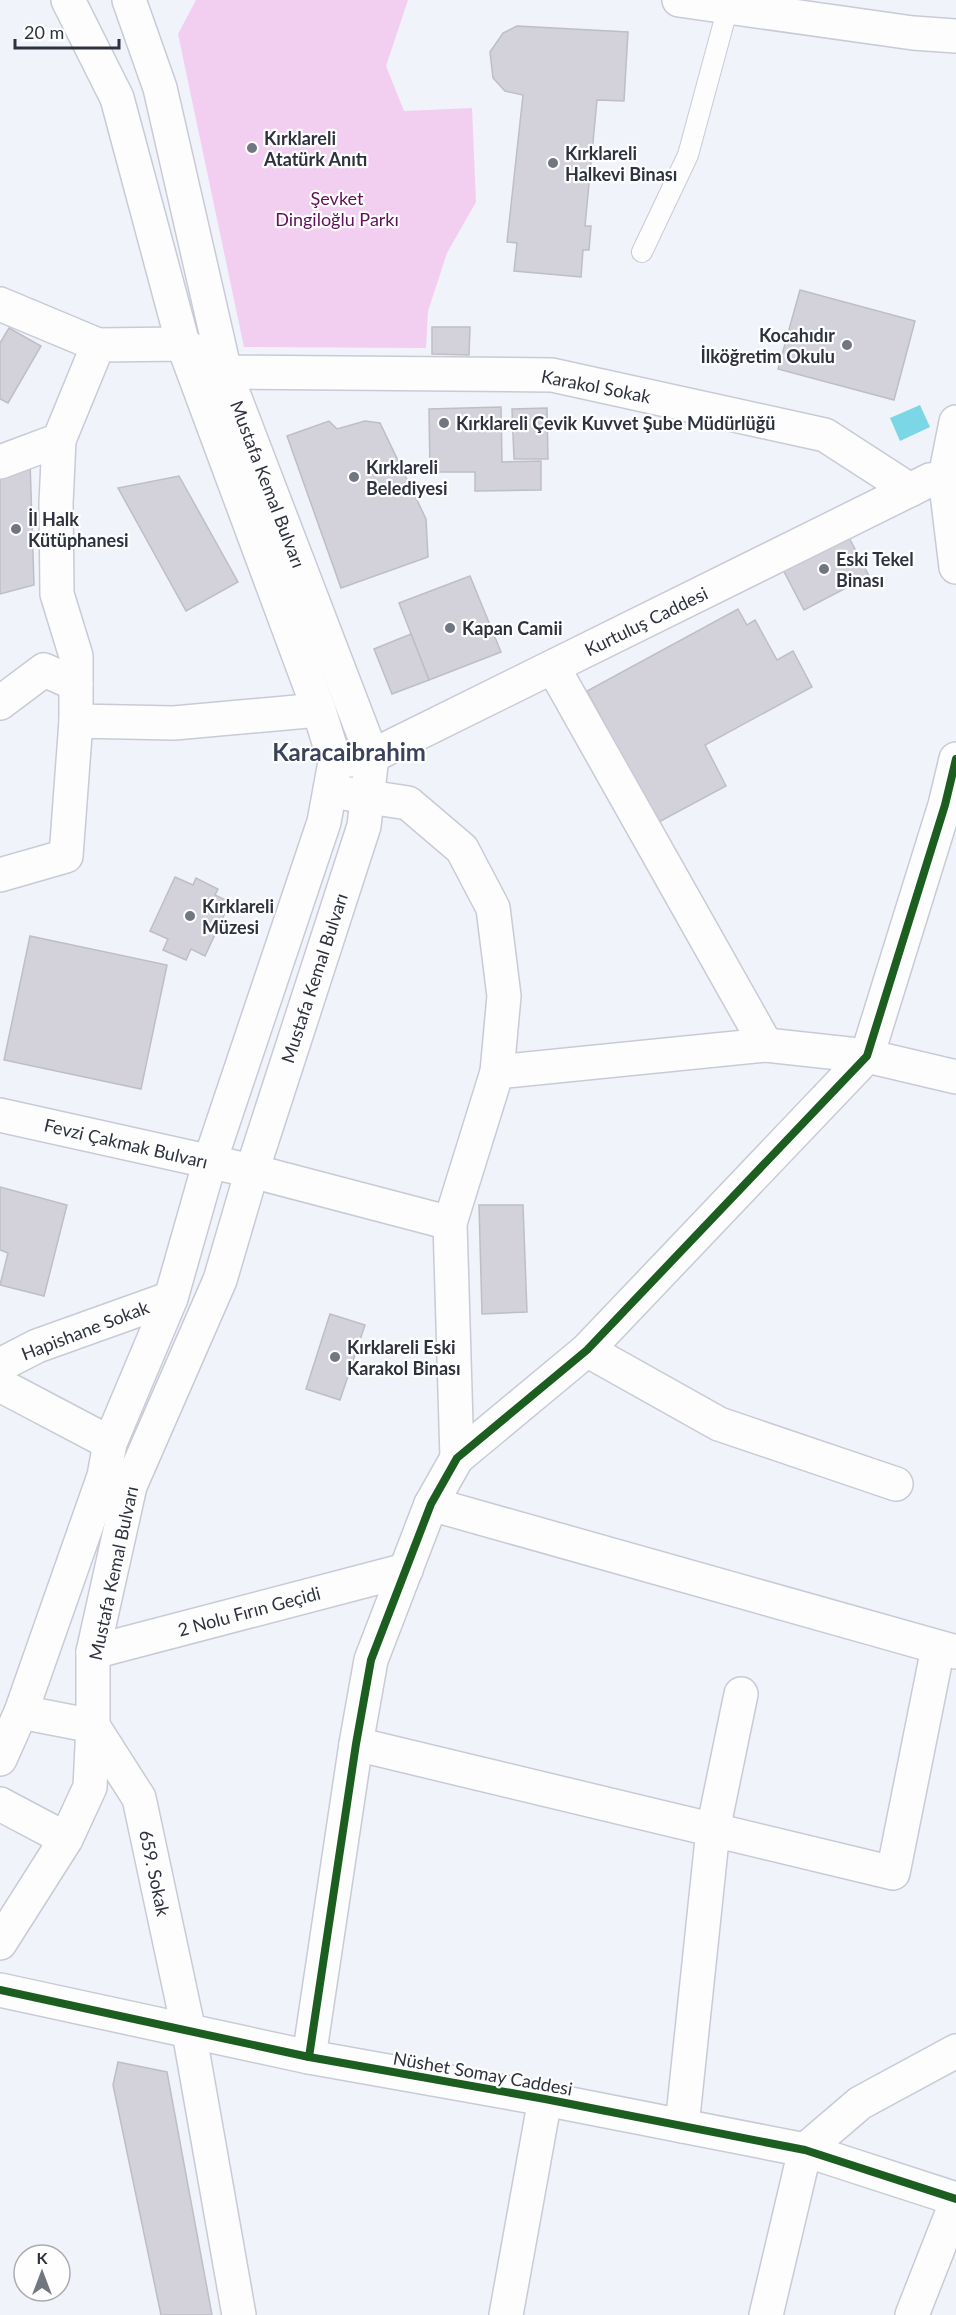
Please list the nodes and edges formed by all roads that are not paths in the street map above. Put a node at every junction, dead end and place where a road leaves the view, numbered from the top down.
1 (68, 0) edge
2 (129, 0) edge
3 (678, 0) edge
4 (728, 7) junction
5 (956, 36) edge
6 (642, 252) dead end
7 (0, 304) edge
8 (183, 344) junction
9 (98, 345) junction
10 (225, 372) junction
11 (956, 422) edge
12 (59, 440) junction
13 (0, 462) edge
14 (951, 477) edge
15 (910, 490) junction
16 (956, 567) edge
17 (553, 667) junction
18 (76, 684) junction
19 (0, 703) edge
20 (319, 710) junction
21 (76, 721) junction
22 (372, 756) junction
23 (956, 759) edge
24 (332, 777) junction
25 (367, 796) junction
26 (951, 807) edge
27 (0, 875) edge
28 (766, 1045) junction
29 (867, 1056) junction
30 (497, 1072) junction
31 (956, 1077) edge
32 (0, 1114) edge
33 (210, 1161) junction
34 (252, 1171) junction
35 (450, 1223) junction
36 (171, 1298) junction
37 (588, 1350) junction
38 (0, 1365) edge
39 (0, 1385) edge
40 (110, 1443) junction
41 (457, 1458) junction
42 (896, 1484) dead end
43 (431, 1504) junction
44 (406, 1570) junction
45 (947, 1650) edge
46 (93, 1652) junction
47 (741, 1694) dead end
48 (21, 1712) junction
49 (93, 1726) junction
50 (356, 1744) junction
51 (0, 1759) edge
52 (0, 1804) edge
53 (713, 1830) junction
54 (66, 1839) junction
55 (0, 1943) edge
56 (0, 1990) edge
57 (189, 2032) junction
58 (956, 2051) edge
59 (309, 2057) junction
60 (545, 2099) junction
61 (682, 2126) junction
62 (805, 2150) junction
63 (956, 2201) edge
64 (239, 2315) edge
65 (506, 2315) edge
66 (766, 2315) edge
67 (912, 2315) edge

1 - 8 street, Mustafa Kemal Bulvarı
2 - 10 street, Mustafa Kemal Bulvarı
3 - 4 street
4 - 5 street
4 - 6 lane
7 - 9 street
8 - 9 street
8 - 10 street
8 - 20 street, Mustafa Kemal Bulvarı
9 - 12 street
10 - 15 street, Karakol Sokak
10 - 22 street, Mustafa Kemal Bulvarı
11 - 14 street
12 - 13 street
12 - 18 street
14 - 15 street, Kurtuluş Caddesi
14 - 16 street
15 - 17 street, Kurtuluş Caddesi
17 - 22 street, Kurtuluş Caddesi
17 - 28 street
18 - 19 street
18 - 21 street
20 - 21 street
20 - 24 street, Mustafa Kemal Bulvarı
21 - 27 street
22 - 24 street, Kurtuluş Caddesi
22 - 25 street, Mustafa Kemal Bulvarı
23 - 26 street
24 - 25 street
24 - 33 street, Mustafa Kemal Bulvarı
25 - 30 street
25 - 34 street, Mustafa Kemal Bulvarı
26 - 29 street
28 - 29 street
28 - 30 street
29 - 31 street
29 - 37 street
30 - 35 street
32 - 33 street, Fevzi Çakmak Bulvarı
33 - 34 street, Fevzi Çakmak Bulvarı
33 - 36 street, Mustafa Kemal Bulvarı
34 - 35 street, Fevzi Çakmak Bulvarı
34 - 46 street, Mustafa Kemal Bulvarı
35 - 41 street
36 - 38 street, Hapishane Sokak
36 - 40 street, Mustafa Kemal Bulvarı
37 - 41 street
37 - 42 street
39 - 40 street
40 - 48 street, Mustafa Kemal Bulvarı
41 - 43 street
43 - 44 street
43 - 45 street
44 - 46 street, 2 Nolu Fırın Geçidi
44 - 50 street
45 - 53 street
46 - 49 street, Mustafa Kemal Bulvarı
47 - 53 street
48 - 49 street
48 - 51 street, Mustafa Kemal Bulvarı
49 - 54 street, Mustafa Kemal Bulvarı
49 - 57 street, 659. Sokak
50 - 53 street
50 - 59 street
52 - 54 street
53 - 61 street
54 - 55 street, Mustafa Kemal Bulvarı
56 - 57 street, Nüshet Somay Caddesi
57 - 59 street, Nüshet Somay Caddesi
57 - 64 street, 659. Sokak
58 - 62 street
59 - 60 street, Nüshet Somay Caddesi
60 - 61 street, Nüshet Somay Caddesi
60 - 65 street
61 - 62 street, Nüshet Somay Caddesi
62 - 63 street, Nüshet Somay Caddesi
62 - 66 street
63 - 67 street

